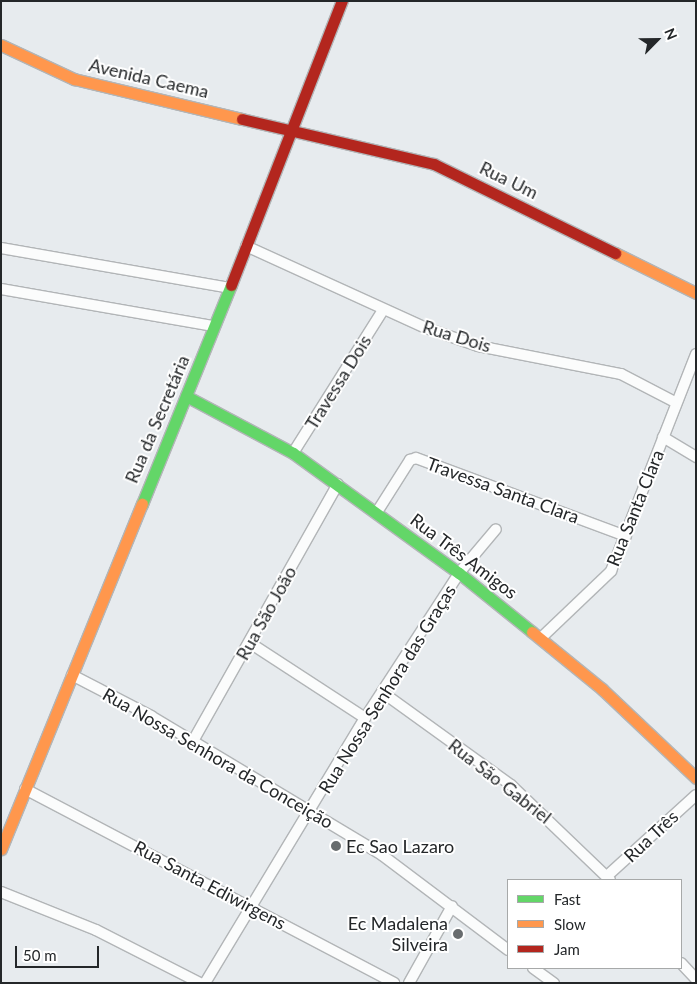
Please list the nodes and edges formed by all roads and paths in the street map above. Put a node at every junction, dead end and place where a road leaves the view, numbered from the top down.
1 (342, 1) edge
2 (1, 45) edge
3 (293, 132) junction
4 (246, 246) junction
5 (1, 248) edge
6 (230, 288) junction
7 (1, 289) edge
8 (696, 293) edge
9 (382, 310) junction
10 (214, 326) junction
11 (696, 354) edge
12 (186, 396) junction
13 (675, 402) junction
14 (663, 437) junction
15 (293, 453) junction
16 (696, 457) edge
17 (338, 484) junction
18 (377, 512) junction
19 (496, 529) dead end
20 (626, 536) junction
21 (458, 573) junction
22 (541, 638) junction
23 (250, 643) junction
24 (72, 675) junction
25 (382, 692) junction
26 (365, 718) junction
27 (193, 741) junction
28 (696, 778) edge
29 (25, 789) junction
30 (696, 795) edge
31 (312, 812) junction
32 (1, 849) edge
33 (609, 878) edge
34 (1, 892) edge
35 (452, 906) junction
36 (250, 907) junction
37 (507, 949) edge
38 (682, 964) edge
39 (534, 969) edge
40 (696, 980) edge
41 (200, 983) edge
42 (205, 983) edge
43 (394, 983) edge
44 (409, 983) edge
45 (554, 983) edge

1 - 3 street, Rua da Secretária
2 - 3 street, Avenida Caema
3 - 4 street, Rua da Secretária
3 - 8 street, Rua Um
4 - 6 street, Rua da Secretária
4 - 9 street, Rua Dois
5 - 6 street
6 - 10 street, Rua da Secretária
7 - 10 street
9 - 13 street, Rua Dois
9 - 15 street, Travessa Dois
10 - 12 street, Rua da Secretária
11 - 13 street, Rua Santa Clara
12 - 15 street, Rua Três Amigos
12 - 24 street, Rua da Secretária
13 - 14 street, Rua Santa Clara
14 - 16 street
14 - 20 street, Rua Santa Clara
15 - 17 street, Rua Três Amigos
17 - 18 street, Rua Três Amigos
17 - 23 street, Rua São João
18 - 20 street, Travessa Santa Clara
18 - 21 street, Rua Três Amigos
19 - 21 street, Rua Nossa Senhora das Graças
20 - 22 street, Rua Santa Clara
21 - 22 street, Rua Três Amigos
21 - 25 street, Rua Nossa Senhora das Graças
22 - 28 street, Rua Três Amigos
23 - 26 street
23 - 27 street, Rua São João
24 - 27 street, Rua Nossa Senhora da Conceição
24 - 29 street, Rua da Secretária
25 - 26 street, Rua Nossa Senhora das Graças
25 - 33 street, Rua São Gabriel
26 - 31 street, Rua Nossa Senhora das Graças
27 - 31 street, Rua Nossa Senhora da Conceição
29 - 32 street, Rua da Secretária
29 - 36 street, Rua Santa Ediwirgens
30 - 33 street, Rua Três
31 - 35 street, Rua Nossa Senhora da Conceição
31 - 36 street, Rua Nossa Senhora das Graças
34 - 41 street
35 - 37 street, Rua Nossa Senhora da Conceição
35 - 44 street
36 - 42 street, Rua Nossa Senhora das Graças
36 - 43 street, Rua Santa Ediwirgens
38 - 40 street
39 - 45 street

